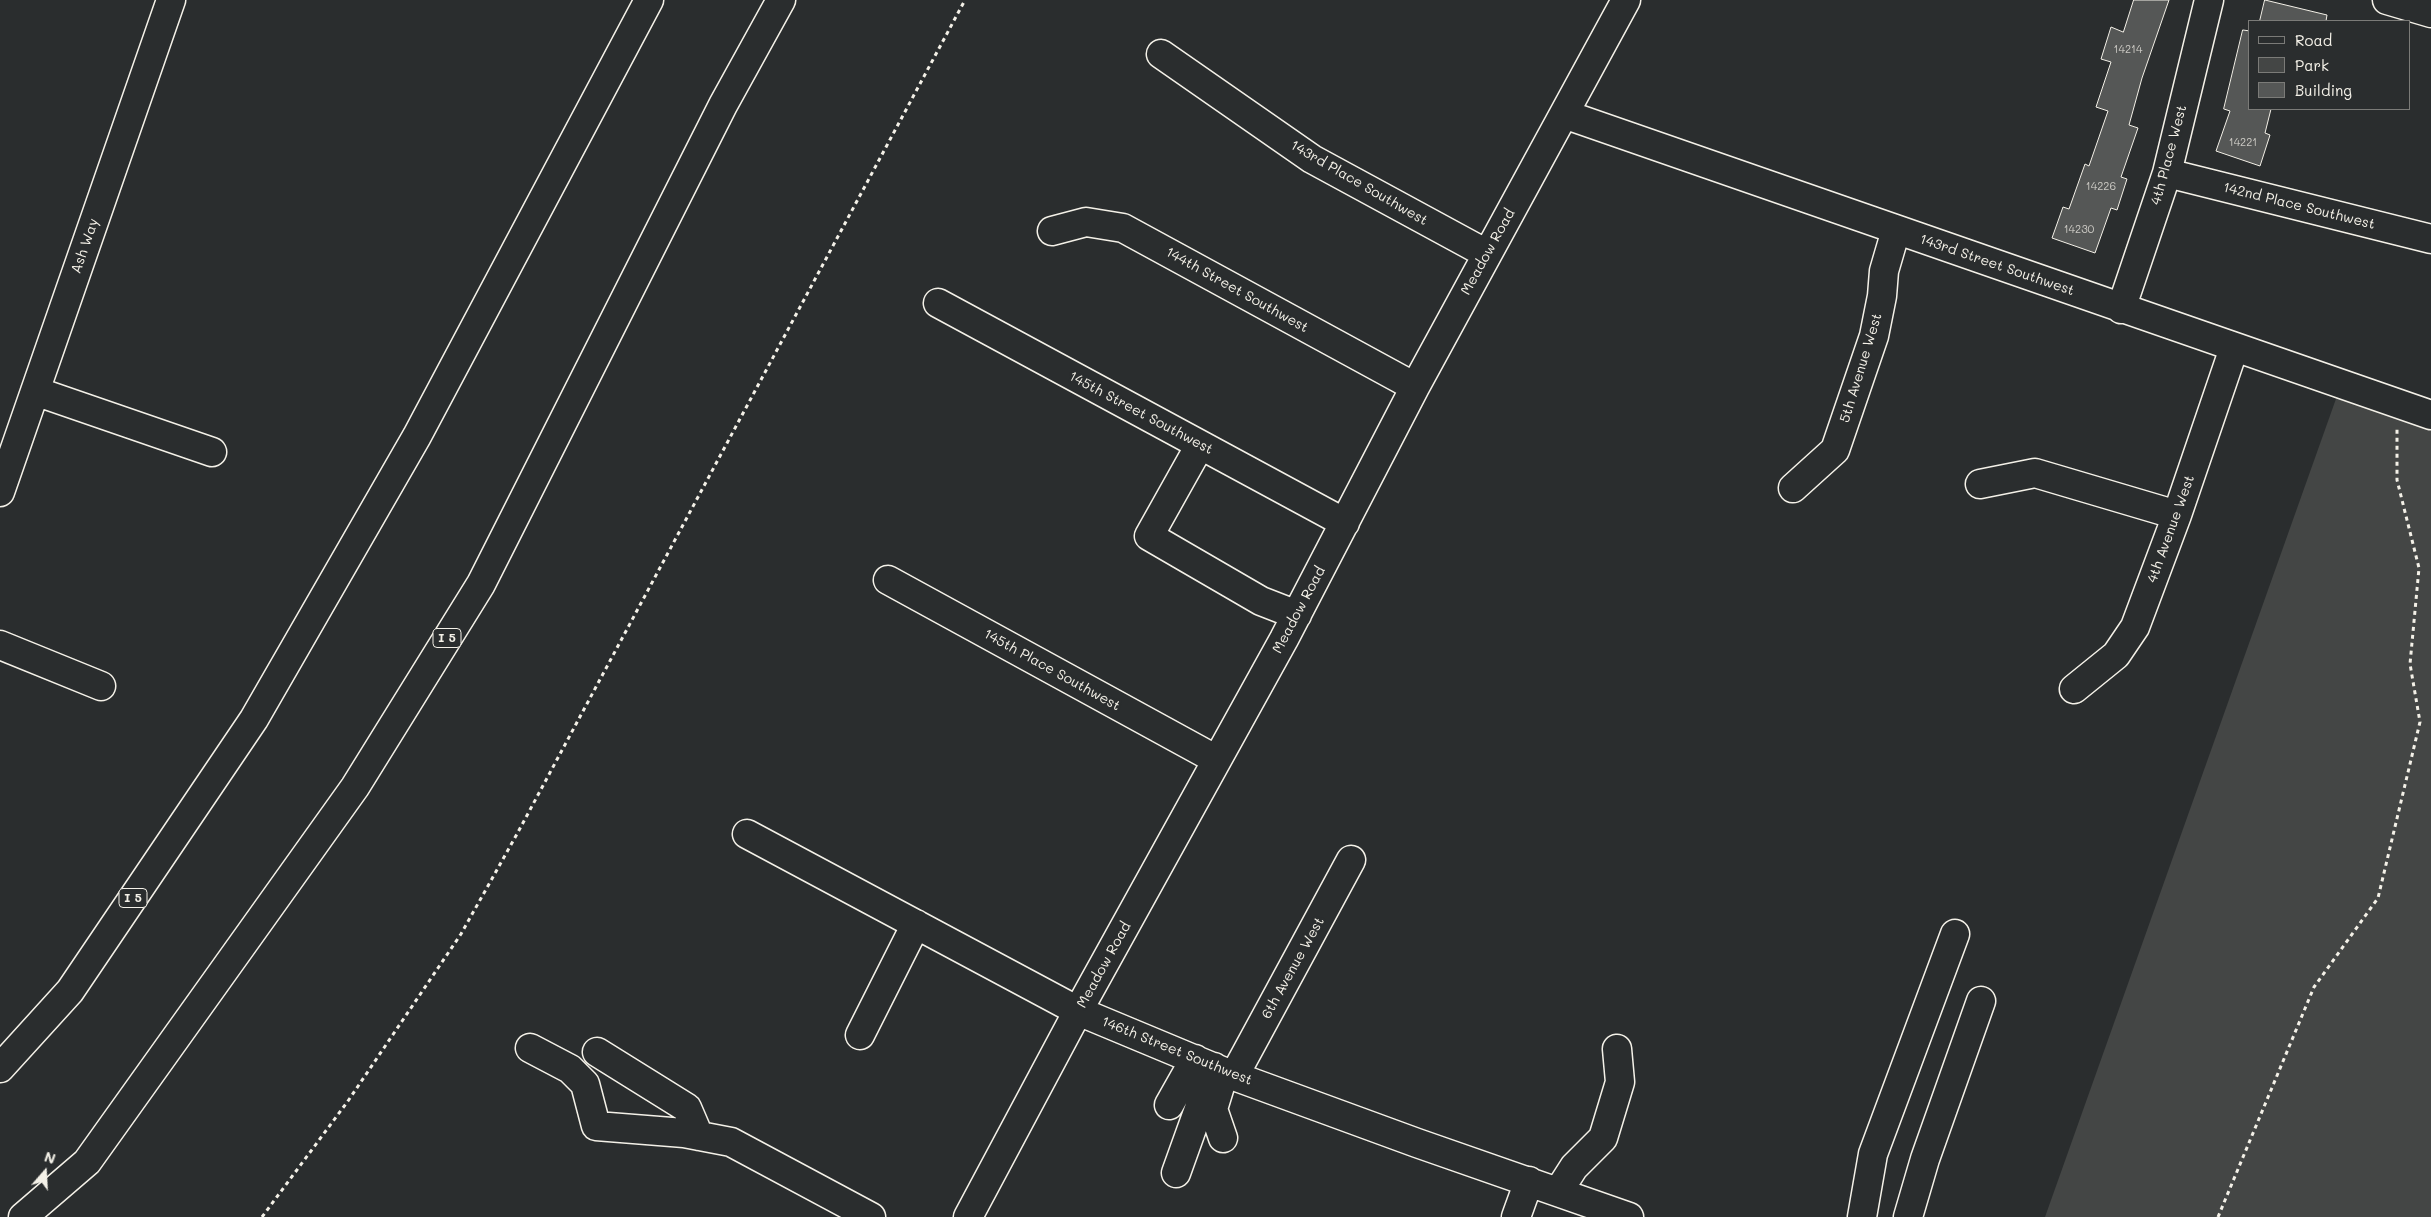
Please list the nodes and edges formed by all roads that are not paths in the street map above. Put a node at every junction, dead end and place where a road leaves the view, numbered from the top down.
1 (171, 0) edge
2 (649, 0) edge
3 (781, 0) edge
4 (1626, 0) edge
5 (2209, 0) edge
6 (2387, 0) edge
7 (2431, 12) edge
8 (1161, 54) dead end
9 (1564, 114) junction
10 (2167, 173) junction
11 (1896, 230) junction
12 (1052, 231) dead end
13 (2431, 239) edge
14 (1487, 254) junction
15 (938, 303) dead end
16 (2122, 308) junction
17 (2234, 348) junction
18 (1415, 387) junction
19 (35, 391) junction
20 (2431, 415) edge
21 (1200, 445) junction
22 (212, 452) dead end
23 (1980, 484) dead end
24 (1793, 488) dead end
25 (0, 492) edge
26 (2177, 514) junction
27 (1345, 523) junction
28 (888, 580) dead end
29 (1297, 615) junction
30 (0, 645) edge
31 (101, 686) dead end
32 (2074, 689) dead end
33 (1217, 760) junction
34 (747, 834) dead end
35 (1351, 860) dead end
36 (916, 924) junction
37 (1955, 934) dead end
38 (1981, 1001) dead end
39 (1078, 1011) junction
40 (860, 1035) dead end
41 (530, 1048) dead end
42 (1617, 1049) dead end
43 (597, 1052) dead end
44 (0, 1068) edge
45 (1217, 1068) junction
46 (1169, 1105) dead end
47 (699, 1136) junction
48 (1223, 1138) dead end
49 (1176, 1172) dead end
50 (1529, 1181) junction
51 (1570, 1203) edge
52 (23, 1217) edge
53 (871, 1217) edge
54 (968, 1217) edge
55 (1516, 1217) edge
56 (1629, 1217) edge
57 (1862, 1217) edge
58 (1908, 1217) edge

1 - 19 main road, Ash Way
2 - 44 main road, I 5
3 - 52 main road, I 5
4 - 9 main road, Meadow Road
5 - 10 main road, 4th Place West
6 - 7 main road
8 - 14 main road, 143rd Place Southwest
9 - 11 main road, 143rd Street Southwest
9 - 14 main road, Meadow Road
10 - 13 main road, 142nd Place Southwest
10 - 16 main road, 4th Place West
11 - 16 main road, 143rd Street Southwest
11 - 24 main road, 5th Avenue West
12 - 18 main road, 144th Street Southwest
14 - 18 main road, Meadow Road
15 - 21 main road, 145th Street Southwest
16 - 17 main road, 143rd Street Southwest
17 - 20 main road, 143rd Street Southwest
17 - 26 main road, 4th Avenue West
18 - 27 main road, Meadow Road
19 - 22 main road
19 - 25 main road, Ash Way
21 - 27 main road, 145th Street Southwest
21 - 29 main road
23 - 26 main road
26 - 32 main road, 4th Avenue West
27 - 29 main road, Meadow Road
28 - 33 main road, 145th Place Southwest
29 - 33 main road, Meadow Road
30 - 31 main road
33 - 39 main road, Meadow Road
34 - 36 main road, 146th Street Southwest
35 - 45 main road, 6th Avenue West
36 - 39 main road, 146th Street Southwest
36 - 40 main road
37 - 57 main road
38 - 58 main road
39 - 45 main road, 146th Street Southwest
39 - 54 main road, Meadow Road
41 - 47 main road
42 - 51 main road
43 - 47 main road
45 - 46 main road
45 - 48 main road
45 - 49 main road
45 - 50 main road, 146th Street Southwest
47 - 53 main road
50 - 51 main road, 146th Street Southwest
50 - 55 main road
51 - 56 main road, 146th Street Southwest

